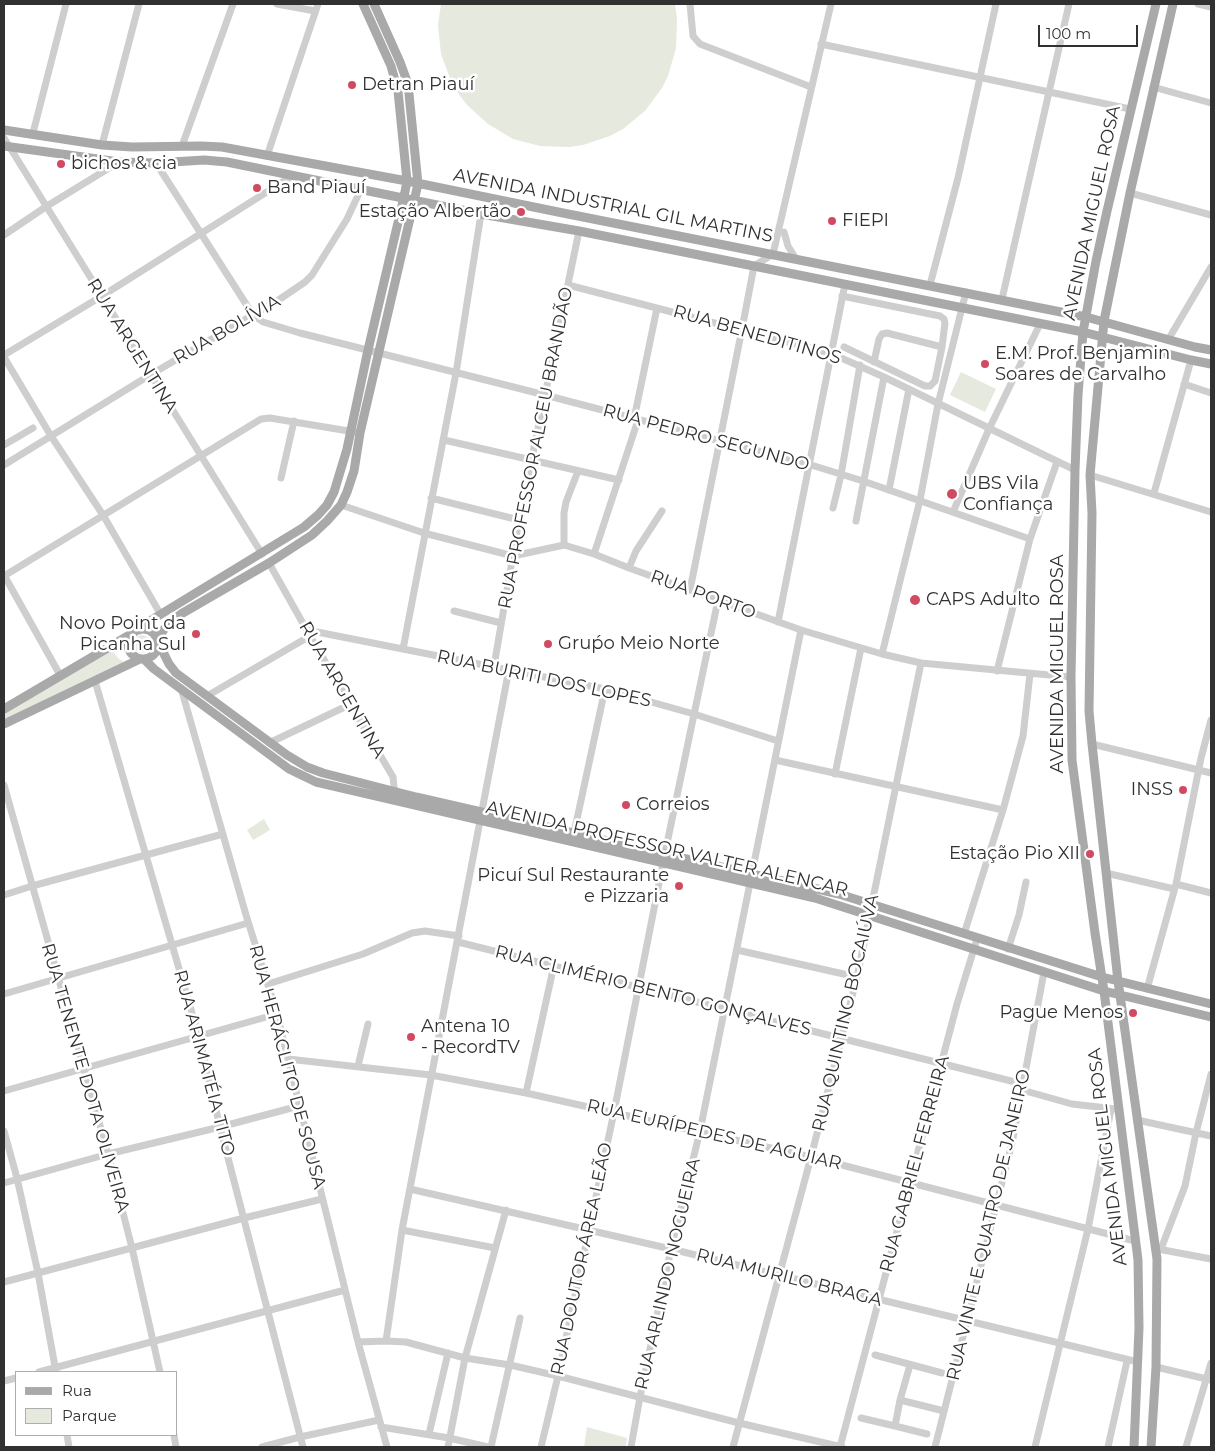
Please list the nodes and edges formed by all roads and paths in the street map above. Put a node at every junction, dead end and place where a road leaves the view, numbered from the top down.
1 (66, 4) edge
2 (139, 4) edge
3 (233, 4) edge
4 (277, 4) edge
5 (364, 4) edge
6 (374, 4) edge
7 (690, 4) edge
8 (830, 4) edge
9 (996, 4) edge
10 (1069, 4) edge
11 (1156, 4) edge
12 (1173, 4) edge
13 (1198, 4) edge
14 (317, 6) edge
15 (1211, 7) edge
16 (821, 44) junction
17 (979, 78) junction
18 (811, 86) junction
19 (1153, 87) junction
20 (1048, 91) junction
21 (1211, 104) edge
22 (1130, 109) junction
23 (4, 130) edge
24 (33, 133) junction
25 (4, 138) edge
26 (102, 145) junction
27 (7, 146) edge
28 (182, 146) junction
29 (267, 156) junction
30 (119, 162) junction
31 (156, 163) junction
32 (292, 176) junction
33 (407, 181) junction
34 (418, 184) junction
35 (361, 189) junction
36 (1130, 193) junction
37 (404, 198) junction
38 (415, 200) junction
39 (47, 206) junction
40 (481, 214) junction
41 (1211, 215) edge
42 (579, 231) junction
43 (784, 232) dead end
44 (200, 233) junction
45 (4, 235) edge
46 (773, 254) junction
47 (796, 259) junction
48 (754, 266) junction
49 (1211, 268) edge
50 (845, 284) junction
51 (568, 285) junction
52 (930, 285) junction
53 (966, 292) junction
54 (102, 296) junction
55 (842, 296) junction
56 (1002, 299) junction
57 (657, 308) junction
58 (961, 308) junction
59 (253, 315) junction
60 (1086, 316) junction
61 (1104, 321) junction
62 (1040, 324) junction
63 (742, 329) junction
64 (1083, 332) junction
65 (1103, 337) junction
66 (1168, 340) junction
67 (844, 347) dead end
68 (942, 347) junction
69 (368, 350) junction
70 (1211, 350) edge
71 (378, 353) junction
72 (830, 353) junction
73 (4, 356) edge
74 (1191, 360) junction
75 (874, 362) junction
76 (1211, 364) edge
77 (860, 366) junction
78 (456, 373) junction
79 (150, 375) junction
80 (884, 377) junction
81 (1184, 384) junction
82 (909, 389) junction
83 (1211, 392) edge
84 (545, 395) junction
85 (938, 404) junction
86 (636, 419) junction
87 (294, 421) junction
88 (33, 428) dead end
89 (989, 429) junction
90 (350, 431) junction
91 (360, 433) junction
92 (52, 436) junction
93 (444, 440) junction
94 (720, 440) junction
95 (4, 445) edge
96 (200, 456) junction
97 (532, 460) junction
98 (1057, 462) junction
99 (4, 464) edge
100 (808, 464) junction
101 (1075, 470) junction
102 (578, 471) junction
103 (841, 475) junction
104 (1090, 475) junction
105 (281, 478) dead end
106 (619, 480) junction
107 (863, 481) junction
108 (889, 490) junction
109 (1154, 493) junction
110 (431, 498) junction
111 (920, 500) junction
112 (341, 505) junction
113 (833, 508) dead end
114 (662, 511) dead end
115 (953, 512) junction
116 (1211, 512) edge
117 (103, 515) junction
118 (519, 520) junction
119 (856, 521) dead end
120 (424, 534) junction
121 (1030, 538) junction
122 (564, 545) junction
123 (262, 554) junction
124 (594, 554) junction
125 (513, 556) junction
126 (269, 563) junction
127 (629, 568) junction
128 (4, 575) edge
129 (690, 590) junction
130 (718, 600) junction
131 (454, 611) dead end
132 (161, 615) junction
133 (778, 622) junction
134 (501, 624) junction
135 (801, 630) junction
136 (136, 631) junction
137 (308, 633) junction
138 (158, 641) junction
139 (861, 648) junction
140 (403, 649) junction
141 (882, 654) junction
142 (142, 659) junction
143 (921, 663) junction
144 (494, 666) junction
145 (509, 669) junction
146 (997, 671) junction
147 (1030, 674) junction
148 (60, 675) junction
149 (1071, 677) junction
150 (96, 681) junction
151 (181, 688) junction
152 (605, 689) junction
153 (207, 696) junction
154 (351, 704) junction
155 (4, 709) edge
156 (694, 714) junction
157 (1211, 720) edge
158 (4, 724) edge
159 (778, 741) junction
160 (269, 743) junction
161 (1092, 744) junction
162 (775, 760) junction
163 (1200, 770) junction
164 (1211, 773) edge
165 (835, 774) junction
166 (4, 785) edge
167 (895, 787) junction
168 (395, 796) junction
169 (415, 801) junction
170 (1003, 810) junction
171 (482, 811) junction
172 (480, 821) junction
173 (574, 833) junction
174 (223, 834) junction
175 (664, 853) junction
176 (147, 854) junction
177 (663, 863) junction
178 (753, 873) junction
179 (1106, 873) junction
180 (1026, 882) dead end
181 (750, 884) junction
182 (32, 886) junction
183 (1175, 886) junction
184 (1211, 893) edge
185 (4, 896) edge
186 (873, 905) junction
187 (871, 915) junction
188 (248, 923) junction
189 (964, 934) junction
190 (458, 939) junction
191 (977, 939) junction
192 (172, 944) junction
193 (974, 948) junction
194 (1008, 949) junction
195 (737, 950) junction
196 (554, 965) junction
197 (1044, 972) junction
198 (857, 977) junction
199 (1102, 977) junction
200 (58, 979) junction
201 (1118, 981) junction
202 (268, 984) junction
203 (639, 988) junction
204 (1147, 989) junction
205 (1104, 991) junction
206 (4, 994) edge
207 (1120, 995) junction
208 (1211, 1004) edge
209 (725, 1010) junction
210 (276, 1014) junction
211 (1211, 1017) edge
212 (368, 1024) dead end
213 (199, 1037) junction
214 (841, 1038) junction
215 (288, 1059) junction
216 (942, 1063) junction
217 (358, 1066) junction
218 (84, 1069) junction
219 (431, 1074) junction
220 (1211, 1074) edge
221 (1023, 1087) junction
222 (4, 1090) edge
223 (526, 1092) junction
224 (299, 1106) junction
225 (1115, 1109) junction
226 (614, 1112) junction
227 (1137, 1120) junction
228 (220, 1128) junction
229 (4, 1131) edge
230 (700, 1131) junction
231 (1196, 1132) junction
232 (1211, 1136) edge
233 (108, 1154) junction
234 (811, 1157) junction
235 (17, 1178) junction
236 (4, 1182) edge
237 (911, 1182) junction
238 (410, 1188) junction
239 (322, 1199) junction
240 (997, 1204) junction
241 (506, 1210) junction
242 (244, 1218) junction
243 (589, 1229) junction
244 (1088, 1229) junction
245 (402, 1230) junction
246 (1135, 1241) junction
247 (132, 1248) junction
248 (495, 1248) junction
249 (671, 1249) junction
250 (1158, 1249) junction
251 (1211, 1259) edge
252 (38, 1273) junction
253 (778, 1275) junction
254 (4, 1282) edge
255 (345, 1290) junction
256 (878, 1300) junction
257 (267, 1310) junction
258 (520, 1318) dead end
259 (967, 1322) junction
260 (386, 1340) junction
261 (154, 1342) junction
262 (358, 1342) junction
263 (1061, 1344) junction
264 (448, 1354) junction
265 (875, 1355) dead end
266 (466, 1358) junction
267 (1127, 1360) junction
268 (1138, 1362) junction
269 (1211, 1363) edge
270 (910, 1365) junction
271 (510, 1366) junction
272 (1156, 1367) junction
273 (56, 1370) edge
274 (160, 1371) edge
275 (942, 1373) dead end
276 (558, 1376) junction
277 (1209, 1380) edge
278 (640, 1397) junction
279 (900, 1400) junction
280 (944, 1411) junction
281 (861, 1418) dead end
282 (739, 1423) junction
283 (380, 1424) junction
284 (895, 1426) junction
285 (429, 1434) junction
286 (927, 1434) dead end
287 (300, 1437) junction
288 (449, 1438) junction
289 (262, 1447) edge
290 (303, 1447) edge
291 (386, 1447) edge
292 (448, 1447) edge
293 (489, 1447) edge
294 (541, 1447) edge
295 (631, 1447) edge
296 (733, 1447) edge
297 (841, 1447) edge
298 (934, 1447) edge
299 (1035, 1447) edge
300 (1108, 1447) edge
301 (1134, 1447) edge
302 (1151, 1447) edge
303 (1186, 1447) edge

1 - 24 street
2 - 26 street
3 - 28 street
4 - 14 street
5 - 33 main road
6 - 34 main road
7 - 18 street
8 - 16 street
9 - 17 street
10 - 20 street
11 - 22 main road, AVENIDA MIGUEL ROSA
12 - 19 main road, AVENIDA MIGUEL ROSA
13 - 15 street
14 - 29 street
16 - 17 street
16 - 18 street
17 - 20 street
17 - 52 street
18 - 46 street
19 - 21 street
19 - 36 main road, AVENIDA MIGUEL ROSA
20 - 22 street
20 - 56 street
22 - 60 main road, AVENIDA MIGUEL ROSA
23 - 24 main road, AVENIDA INDUSTRIAL GIL MARTINS
24 - 26 main road, AVENIDA INDUSTRIAL GIL MARTINS
25 - 27 street, RUA ARGENTINA
26 - 28 main road, AVENIDA INDUSTRIAL GIL MARTINS
27 - 30 main road, AVENIDA INDUSTRIAL GIL MARTINS
27 - 39 street, RUA ARGENTINA
28 - 29 main road, AVENIDA INDUSTRIAL GIL MARTINS
29 - 33 main road, AVENIDA INDUSTRIAL GIL MARTINS
30 - 31 main road, AVENIDA INDUSTRIAL GIL MARTINS
30 - 39 street
31 - 32 main road, AVENIDA INDUSTRIAL GIL MARTINS
31 - 44 street
32 - 35 main road, AVENIDA INDUSTRIAL GIL MARTINS
32 - 44 street
33 - 34 main road, AVENIDA INDUSTRIAL GIL MARTINS
33 - 37 main road
34 - 38 main road
34 - 46 main road, AVENIDA INDUSTRIAL GIL MARTINS
35 - 37 main road, AVENIDA INDUSTRIAL GIL MARTINS
35 - 59 street, RUA BOLÍVIA
36 - 41 street
36 - 61 main road, AVENIDA MIGUEL ROSA
37 - 38 main road, AVENIDA INDUSTRIAL GIL MARTINS
37 - 69 main road
38 - 40 main road, AVENIDA INDUSTRIAL GIL MARTINS
38 - 71 main road
39 - 45 street
39 - 54 street, RUA ARGENTINA
40 - 42 main road, AVENIDA INDUSTRIAL GIL MARTINS
40 - 78 street
42 - 48 main road, AVENIDA INDUSTRIAL GIL MARTINS
42 - 51 street, RUA PROFESSOR ALCEU BRANDÃO
43 - 47 street
44 - 54 street
44 - 59 street
46 - 47 main road, AVENIDA INDUSTRIAL GIL MARTINS
46 - 48 street
47 - 52 main road, AVENIDA INDUSTRIAL GIL MARTINS
48 - 50 main road, AVENIDA INDUSTRIAL GIL MARTINS
48 - 63 street
49 - 66 street
50 - 55 street
50 - 58 main road, AVENIDA INDUSTRIAL GIL MARTINS
51 - 57 street, RUA BENEDITINOS
51 - 84 street, RUA PROFESSOR ALCEU BRANDÃO
52 - 53 main road, AVENIDA INDUSTRIAL GIL MARTINS
53 - 56 main road, AVENIDA INDUSTRIAL GIL MARTINS
53 - 58 street
54 - 73 street
54 - 79 street, RUA ARGENTINA
55 - 68 street
55 - 72 street
56 - 60 main road, AVENIDA INDUSTRIAL GIL MARTINS
57 - 63 street, RUA BENEDITINOS
57 - 86 street
58 - 62 main road, AVENIDA INDUSTRIAL GIL MARTINS
58 - 85 street
59 - 69 street, RUA PEDRO SEGUNDO
59 - 79 street, RUA BOLÍVIA
60 - 61 main road, AVENIDA INDUSTRIAL GIL MARTINS
60 - 64 main road, AVENIDA MIGUEL ROSA
61 - 65 main road, AVENIDA MIGUEL ROSA
61 - 66 main road, AVENIDA INDUSTRIAL GIL MARTINS
62 - 64 main road, AVENIDA INDUSTRIAL GIL MARTINS
62 - 89 street
63 - 72 street, RUA BENEDITINOS
63 - 94 street
64 - 65 main road, AVENIDA INDUSTRIAL GIL MARTINS
64 - 101 main road, AVENIDA MIGUEL ROSA
65 - 74 main road, AVENIDA INDUSTRIAL GIL MARTINS
65 - 104 main road, AVENIDA MIGUEL ROSA
66 - 70 main road, AVENIDA INDUSTRIAL GIL MARTINS
67 - 75 street
68 - 75 street
68 - 75 street
69 - 71 street, RUA PEDRO SEGUNDO
69 - 90 main road
71 - 78 street, RUA PEDRO SEGUNDO
71 - 91 main road
72 - 77 street, RUA BENEDITINOS
72 - 100 street
73 - 92 street
74 - 76 main road, AVENIDA INDUSTRIAL GIL MARTINS
74 - 81 street
77 - 80 street, RUA BENEDITINOS
77 - 103 street
78 - 84 street, RUA PEDRO SEGUNDO
78 - 93 street
79 - 92 street, RUA BOLÍVIA
79 - 96 street, RUA ARGENTINA
80 - 82 street, RUA BENEDITINOS
80 - 107 street
81 - 83 street
81 - 109 street
82 - 85 street, RUA BENEDITINOS
82 - 108 street
84 - 86 street, RUA PEDRO SEGUNDO
84 - 97 street, RUA PROFESSOR ALCEU BRANDÃO
85 - 89 street, RUA BENEDITINOS
85 - 111 street
86 - 94 street, RUA PEDRO SEGUNDO
86 - 106 street
87 - 90 street
87 - 96 street
87 - 105 street
88 - 95 street
89 - 98 street, RUA BENEDITINOS
89 - 115 street
90 - 91 street
90 - 123 main road
91 - 112 main road
92 - 99 street, RUA BOLÍVIA
92 - 117 street
93 - 97 street
93 - 110 street
94 - 100 street, RUA PEDRO SEGUNDO
94 - 129 street
96 - 117 street
96 - 123 street, RUA ARGENTINA
97 - 102 street
97 - 118 street, RUA PROFESSOR ALCEU BRANDÃO
98 - 101 street, RUA BENEDITINOS
98 - 121 street
100 - 103 street, RUA PEDRO SEGUNDO
100 - 133 street
101 - 149 main road, AVENIDA MIGUEL ROSA
102 - 106 street
102 - 122 street
103 - 107 street, RUA PEDRO SEGUNDO
103 - 113 street
104 - 109 street
104 - 161 main road, AVENIDA MIGUEL ROSA
106 - 124 street
107 - 108 street, RUA PEDRO SEGUNDO
107 - 119 street
108 - 111 street, RUA PEDRO SEGUNDO
109 - 116 street
110 - 118 street
110 - 120 street
111 - 115 street, RUA PEDRO SEGUNDO
111 - 141 street
112 - 120 street, RUA PORTO
112 - 126 main road
114 - 127 street
115 - 121 street, RUA PEDRO SEGUNDO
117 - 128 street
117 - 132 street
118 - 125 street, RUA PROFESSOR ALCEU BRANDÃO
120 - 125 street, RUA PORTO
120 - 140 street
121 - 146 street
122 - 124 street, RUA PORTO
122 - 125 street, RUA PORTO
123 - 132 main road
124 - 127 street, RUA PORTO
125 - 134 street, RUA PROFESSOR ALCEU BRANDÃO
126 - 137 street, RUA ARGENTINA
126 - 138 main road
127 - 129 street, RUA PORTO
128 - 148 street
129 - 130 street, RUA PORTO
130 - 133 street, RUA PORTO
130 - 156 street, RUA DOUTOR ÁREA LEÃO
131 - 134 street
132 - 136 main road
133 - 135 street, RUA PORTO
134 - 144 street, RUA PROFESSOR ALCEU BRANDÃO
135 - 139 street, RUA PORTO
135 - 159 street, RUA ARLINDO NOGUEIRA
136 - 138 main road
136 - 142 main road
136 - 148 main road
137 - 140 street, RUA BURITI DOS LOPES
137 - 153 street
137 - 154 street, RUA ARGENTINA
138 - 142 main road
138 - 153 main road, AVENIDA PROFESSOR VALTER ALENCAR
139 - 141 street, RUA PORTO
139 - 165 street
140 - 144 street, RUA BURITI DOS LOPES
141 - 143 street, RUA PORTO
142 - 150 main road
142 - 151 main road, AVENIDA PROFESSOR VALTER ALENCAR
143 - 146 street, RUA PORTO
143 - 167 street, RUA QUINTINO BOCAIÚVA
144 - 145 street, RUA BURITI DOS LOPES
145 - 152 street, RUA BURITI DOS LOPES
145 - 171 street
146 - 147 street, RUA PORTO
147 - 149 street, RUA PORTO
147 - 170 street
148 - 155 main road
149 - 199 main road, AVENIDA MIGUEL ROSA
150 - 158 main road
150 - 176 street, RUA ARIMATÉIA TITO
151 - 168 main road, AVENIDA PROFESSOR VALTER ALENCAR
151 - 174 street, RUA HERÁCLITO DE SOUSA
152 - 156 street, RUA BURITI DOS LOPES
152 - 173 street
153 - 160 main road, AVENIDA PROFESSOR VALTER ALENCAR
154 - 160 street
154 - 168 street, RUA ARGENTINA
156 - 159 street, RUA BURITI DOS LOPES
156 - 175 street, RUA DOUTOR ÁREA LEÃO
157 - 163 street
159 - 162 street, RUA ARLINDO NOGUEIRA
160 - 168 main road, AVENIDA PROFESSOR VALTER ALENCAR
161 - 163 street
161 - 179 main road, AVENIDA MIGUEL ROSA
162 - 165 street
162 - 178 street, RUA ARLINDO NOGUEIRA
163 - 164 street
163 - 183 street
165 - 167 street
166 - 182 street, RUA TENENTE DOTA OLIVEIRA
167 - 170 street
167 - 186 street, RUA QUINTINO BOCAIÚVA
168 - 169 main road, AVENIDA PROFESSOR VALTER ALENCAR
169 - 171 main road, AVENIDA PROFESSOR VALTER ALENCAR
169 - 172 main road, AVENIDA PROFESSOR VALTER ALENCAR
170 - 189 street
171 - 172 street
171 - 173 main road, AVENIDA PROFESSOR VALTER ALENCAR
172 - 177 main road, AVENIDA PROFESSOR VALTER ALENCAR
172 - 190 street
173 - 175 main road, AVENIDA PROFESSOR VALTER ALENCAR
174 - 176 street
174 - 188 street, RUA HERÁCLITO DE SOUSA
175 - 177 street, RUA DOUTOR ÁREA LEÃO
175 - 178 main road, AVENIDA PROFESSOR VALTER ALENCAR
176 - 182 street
176 - 192 street, RUA ARIMATÉIA TITO
177 - 181 main road, AVENIDA PROFESSOR VALTER ALENCAR
177 - 203 street, RUA DOUTOR ÁREA LEÃO
178 - 181 street, RUA ARLINDO NOGUEIRA
178 - 186 main road, AVENIDA PROFESSOR VALTER ALENCAR
179 - 183 street
179 - 201 main road, AVENIDA MIGUEL ROSA
180 - 194 street
181 - 187 main road, AVENIDA PROFESSOR VALTER ALENCAR
181 - 195 street, RUA ARLINDO NOGUEIRA
182 - 185 street
182 - 200 street, RUA TENENTE DOTA OLIVEIRA
183 - 184 street
183 - 204 street
186 - 187 street, RUA QUINTINO BOCAIÚVA
186 - 189 main road, AVENIDA PROFESSOR VALTER ALENCAR
187 - 193 main road, AVENIDA PROFESSOR VALTER ALENCAR
187 - 198 street, RUA QUINTINO BOCAIÚVA
188 - 192 street
188 - 202 street, RUA HERÁCLITO DE SOUSA
189 - 191 main road, AVENIDA PROFESSOR VALTER ALENCAR
190 - 196 street, RUA CLIMÉRIO BENTO GONÇALVES
190 - 202 street, RUA CLIMÉRIO BENTO GONÇALVES
190 - 219 street
191 - 193 street, RUA GABRIEL FERREIRA
191 - 194 main road, AVENIDA PROFESSOR VALTER ALENCAR
192 - 200 street
192 - 213 street, RUA ARIMATÉIA TITO
193 - 197 main road, AVENIDA PROFESSOR VALTER ALENCAR
193 - 216 street, RUA GABRIEL FERREIRA
194 - 199 main road, AVENIDA PROFESSOR VALTER ALENCAR
195 - 198 street
195 - 209 street, RUA ARLINDO NOGUEIRA
196 - 203 street, RUA CLIMÉRIO BENTO GONÇALVES
196 - 223 street
197 - 205 main road, AVENIDA PROFESSOR VALTER ALENCAR
197 - 221 street, RUA VINTE E QUATRO DE JANEIRO
198 - 214 street, RUA QUINTINO BOCAIÚVA
199 - 201 main road, AVENIDA PROFESSOR VALTER ALENCAR
199 - 205 main road, AVENIDA MIGUEL ROSA
200 - 206 street
200 - 218 street, RUA TENENTE DOTA OLIVEIRA
201 - 204 main road, AVENIDA PROFESSOR VALTER ALENCAR
201 - 207 main road, AVENIDA MIGUEL ROSA
202 - 210 street, RUA HERÁCLITO DE SOUSA
203 - 209 street, RUA CLIMÉRIO BENTO GONÇALVES
203 - 226 street, RUA DOUTOR ÁREA LEÃO
204 - 208 main road, AVENIDA PROFESSOR VALTER ALENCAR
205 - 207 main road, AVENIDA PROFESSOR VALTER ALENCAR
205 - 225 main road, AVENIDA MIGUEL ROSA
207 - 211 main road, AVENIDA PROFESSOR VALTER ALENCAR
207 - 227 main road, AVENIDA MIGUEL ROSA
209 - 214 street, RUA CLIMÉRIO BENTO GONÇALVES
209 - 230 street, RUA ARLINDO NOGUEIRA
210 - 213 street
210 - 215 street, RUA HERÁCLITO DE SOUSA
212 - 217 street
213 - 218 street
213 - 228 street, RUA ARIMATÉIA TITO
214 - 216 street, RUA CLIMÉRIO BENTO GONÇALVES
214 - 234 street, RUA QUINTINO BOCAIÚVA
215 - 217 street, RUA EURÍPEDES DE AGUIAR
215 - 224 street, RUA HERÁCLITO DE SOUSA
216 - 221 street, RUA CLIMÉRIO BENTO GONÇALVES
216 - 237 street, RUA GABRIEL FERREIRA
217 - 219 street, RUA EURÍPEDES DE AGUIAR
218 - 222 street
218 - 233 street, RUA TENENTE DOTA OLIVEIRA
219 - 223 street, RUA EURÍPEDES DE AGUIAR
219 - 238 street
220 - 231 street
221 - 225 street, RUA CLIMÉRIO BENTO GONÇALVES
221 - 240 street, RUA VINTE E QUATRO DE JANEIRO
223 - 226 street, RUA EURÍPEDES DE AGUIAR
224 - 228 street
224 - 239 street, RUA HERÁCLITO DE SOUSA
225 - 244 street
225 - 246 main road, AVENIDA MIGUEL ROSA
226 - 230 street, RUA EURÍPEDES DE AGUIAR
226 - 243 street, RUA DOUTOR ÁREA LEÃO
227 - 231 street
227 - 250 main road, AVENIDA MIGUEL ROSA
228 - 233 street
228 - 242 street, RUA ARIMATÉIA TITO
229 - 235 street
230 - 234 street, RUA EURÍPEDES DE AGUIAR
230 - 249 street, RUA ARLINDO NOGUEIRA
231 - 232 street
231 - 250 street
233 - 235 street
233 - 247 street, RUA TENENTE DOTA OLIVEIRA
234 - 237 street, RUA EURÍPEDES DE AGUIAR
234 - 253 street, RUA QUINTINO BOCAIÚVA
235 - 236 street
235 - 252 street
237 - 240 street, RUA EURÍPEDES DE AGUIAR
237 - 256 street, RUA GABRIEL FERREIRA
238 - 241 street, RUA MURILO BRAGA
238 - 245 street
239 - 242 street
239 - 255 street, RUA HERÁCLITO DE SOUSA
240 - 244 street, RUA EURÍPEDES DE AGUIAR
240 - 259 street, RUA VINTE E QUATRO DE JANEIRO
241 - 243 street, RUA MURILO BRAGA
241 - 248 street
242 - 247 street
242 - 257 street, RUA ARIMATÉIA TITO
243 - 249 street, RUA MURILO BRAGA
243 - 276 street, RUA DOUTOR ÁREA LEÃO
244 - 246 street, RUA EURÍPEDES DE AGUIAR
244 - 263 street
245 - 248 street
245 - 260 street
246 - 268 main road, AVENIDA MIGUEL ROSA
247 - 252 street
247 - 261 street, RUA TENENTE DOTA OLIVEIRA
248 - 266 street
249 - 253 street, RUA MURILO BRAGA
249 - 278 street, RUA ARLINDO NOGUEIRA
250 - 251 street
250 - 272 main road, AVENIDA MIGUEL ROSA
252 - 254 street
252 - 273 street
253 - 256 street, RUA MURILO BRAGA
253 - 282 street, RUA QUINTINO BOCAIÚVA
255 - 257 street
255 - 262 street, RUA HERÁCLITO DE SOUSA
256 - 259 street, RUA MURILO BRAGA
256 - 297 street, RUA GABRIEL FERREIRA
257 - 261 street
257 - 287 street, RUA ARIMATÉIA TITO
258 - 271 street
259 - 263 street, RUA MURILO BRAGA
259 - 280 street, RUA VINTE E QUATRO DE JANEIRO
260 - 262 street
260 - 264 street
261 - 273 street
261 - 274 street, RUA TENENTE DOTA OLIVEIRA
262 - 283 street, RUA HERÁCLITO DE SOUSA
263 - 267 street, RUA MURILO BRAGA
263 - 299 street
264 - 266 street
264 - 285 street
265 - 270 street
266 - 271 street
266 - 288 street
267 - 268 street, RUA MURILO BRAGA
267 - 300 street
268 - 301 main road, AVENIDA MIGUEL ROSA
269 - 277 street
270 - 275 street
270 - 279 street
271 - 276 street
271 - 293 street
272 - 277 street
272 - 302 main road, AVENIDA MIGUEL ROSA
276 - 278 street
276 - 294 street, RUA DOUTOR ÁREA LEÃO
277 - 303 street
278 - 282 street
278 - 295 street, RUA ARLINDO NOGUEIRA
279 - 280 street
279 - 284 street
280 - 298 street, RUA VINTE E QUATRO DE JANEIRO
281 - 284 street
282 - 296 street, RUA QUINTINO BOCAIÚVA
282 - 297 street
283 - 285 street
283 - 287 street
283 - 291 street, RUA HERÁCLITO DE SOUSA
284 - 286 street
285 - 288 street
287 - 289 street
287 - 290 street, RUA ARIMATÉIA TITO
288 - 292 street
288 - 293 street

